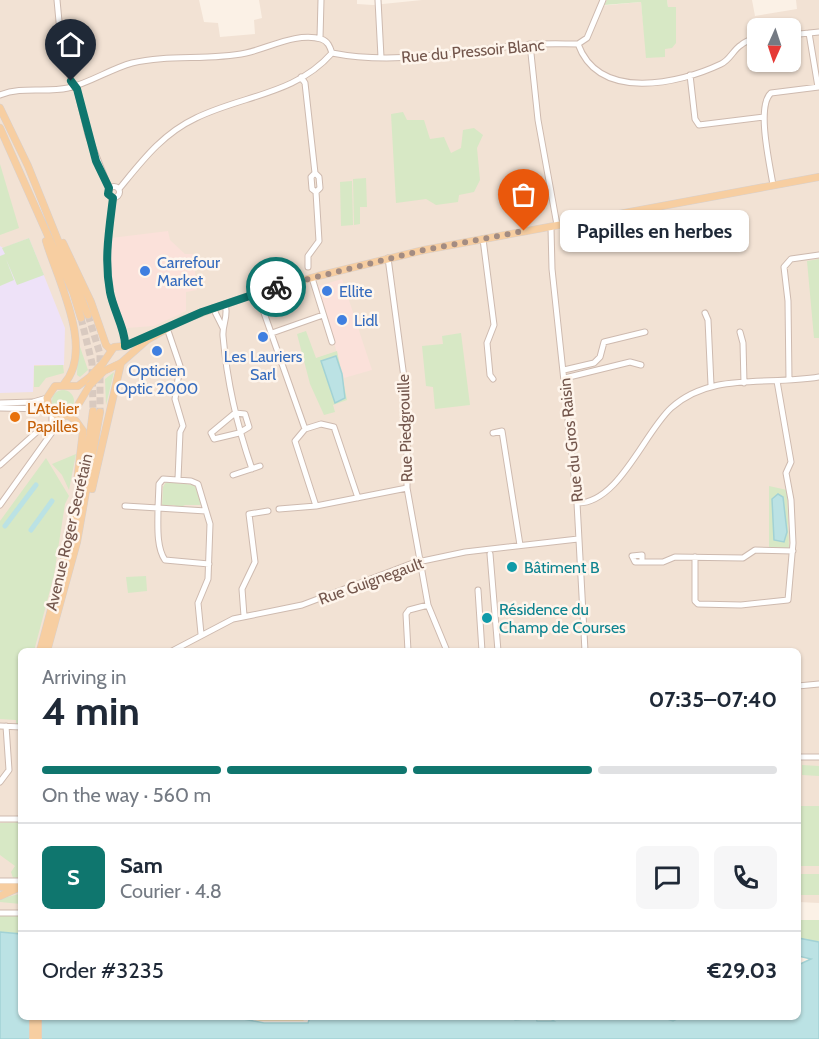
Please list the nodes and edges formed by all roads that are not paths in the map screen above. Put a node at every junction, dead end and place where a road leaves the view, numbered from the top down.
1 (57, 0) edge
2 (321, 0) edge
3 (378, 0) edge
4 (603, 0) edge
5 (819, 32) edge
6 (809, 33) junction
7 (801, 34) edge
8 (320, 39) junction
9 (747, 42) edge
10 (530, 44) junction
11 (578, 44) junction
12 (332, 53) junction
13 (381, 57) junction
14 (690, 75) junction
15 (301, 77) junction
16 (74, 86) junction
17 (819, 87) edge
18 (0, 95) edge
19 (0, 108) edge
20 (764, 117) junction
21 (0, 128) edge
22 (819, 177) edge
23 (773, 185) junction
24 (109, 188) junction
25 (118, 189) junction
26 (113, 198) junction
27 (38, 216) junction
28 (51, 222) junction
29 (554, 227) junction
30 (483, 239) junction
31 (819, 255) edge
32 (388, 258) junction
33 (308, 267) dead end
34 (312, 278) junction
35 (257, 293) junction
36 (225, 304) junction
37 (213, 308) junction
38 (705, 313) dead end
39 (323, 315) junction
40 (223, 328) junction
41 (164, 330) junction
42 (645, 332) dead end
43 (740, 332) dead end
44 (272, 333) junction
45 (332, 342) dead end
46 (125, 346) junction
47 (111, 350) junction
48 (127, 354) junction
49 (121, 363) junction
50 (641, 364) dead end
51 (103, 367) junction
52 (564, 370) junction
53 (819, 377) edge
54 (565, 378) junction
55 (493, 380) dead end
56 (789, 380) junction
57 (90, 381) junction
58 (777, 381) junction
59 (744, 383) junction
60 (64, 384) junction
61 (711, 385) junction
62 (47, 398) junction
63 (0, 403) edge
64 (0, 408) edge
65 (50, 411) junction
66 (235, 413) junction
67 (66, 417) junction
68 (305, 429) junction
69 (51, 432) junction
70 (239, 433) junction
71 (493, 433) dead end
72 (0, 465) edge
73 (260, 466) dead end
74 (252, 469) junction
75 (233, 475) dead end
76 (178, 479) junction
77 (407, 488) junction
78 (358, 498) junction
79 (577, 502) junction
80 (0, 505) edge
81 (125, 506) dead end
82 (316, 506) junction
83 (158, 508) junction
84 (279, 509) dead end
85 (206, 511) junction
86 (268, 511) dead end
87 (578, 539) junction
88 (68, 541) junction
89 (77, 542) junction
90 (520, 545) junction
91 (793, 550) junction
92 (490, 554) dead end
93 (695, 557) junction
94 (421, 561) junction
95 (642, 562) dead end
96 (209, 564) junction
97 (478, 590) dead end
98 (428, 605) junction
99 (244, 616) junction
100 (201, 634) junction
101 (41, 648) edge
102 (48, 648) edge
103 (180, 648) edge
104 (408, 648) edge
105 (446, 648) edge
106 (482, 648) edge
107 (498, 648) edge
108 (585, 648) edge
109 (819, 684) edge
110 (801, 686) edge
111 (3, 726) edge
112 (18, 727) edge
113 (801, 757) edge
114 (819, 758) edge
115 (0, 782) edge
116 (0, 819) edge
117 (18, 819) edge
118 (0, 881) edge
119 (18, 881) edge
120 (0, 886) edge
121 (18, 888) edge
122 (18, 889) edge
123 (0, 896) edge
124 (0, 913) edge
125 (18, 913) edge
126 (33, 1020) edge
127 (38, 1020) edge
128 (33, 1039) edge
129 (38, 1039) edge

1 - 16 street
2 - 8 street
3 - 13 street
4 - 11 street
5 - 6 street
6 - 7 street
6 - 17 street
8 - 12 street
8 - 16 street
9 - 14 street
10 - 11 street, Rue du Pressoir Blanc
10 - 13 street, Rue du Pressoir Blanc
10 - 29 street, Rue du Gros Raisin
11 - 14 street
12 - 13 street, Rue du Pressoir Blanc
12 - 15 street
14 - 20 street
15 - 25 street
15 - 33 street
16 - 18 street
16 - 24 street
17 - 20 street
19 - 28 main road
20 - 23 street
21 - 27 main road
22 - 23 main road
23 - 29 main road
24 - 25 street
24 - 26 street
25 - 26 street
26 - 46 street
27 - 28 main road
27 - 60 main road
28 - 47 main road
29 - 30 main road
29 - 52 street, Rue du Gros Raisin
30 - 32 main road
30 - 55 street
31 - 56 street
32 - 34 main road
32 - 77 street, Rue Piedgrouille
34 - 35 main road
34 - 39 street
35 - 36 main road
35 - 44 street
36 - 37 main road
36 - 40 street
37 - 40 street
37 - 41 main road
38 - 61 street
39 - 44 street
39 - 45 street
40 - 66 street
41 - 46 main road
41 - 48 main road
41 - 76 street
42 - 52 street
43 - 59 street
44 - 68 street
46 - 47 main road
46 - 48 main road
47 - 51 main road
48 - 49 main road
49 - 51 main road
49 - 89 main road
50 - 54 street
51 - 57 main road, bridge
52 - 54 street, Rue du Gros Raisin
53 - 56 street
54 - 79 street, Rue du Gros Raisin
56 - 58 street
57 - 60 main road
57 - 67 main road
58 - 59 street
58 - 91 street
59 - 61 street
60 - 62 main road
61 - 79 street
62 - 63 street
62 - 65 main road
64 - 65 street
65 - 67 main road
65 - 69 street
66 - 70 street
66 - 70 street
66 - 70 street
67 - 69 street
67 - 88 main road
68 - 78 street
68 - 82 street
69 - 72 street
69 - 80 street
70 - 74 street
71 - 90 street
73 - 74 street
74 - 75 street
76 - 83 street
76 - 85 street
77 - 78 street
77 - 94 street, Rue Piedgrouille
78 - 82 street
79 - 87 street, Rue du Gros Raisin
81 - 83 street
82 - 84 street
83 - 85 street
83 - 96 street
85 - 96 street
86 - 99 street
87 - 90 street, Rue Guignegault
87 - 108 street, Rue du Gros Raisin
88 - 89 main road, Avenue Roger Secrétain
88 - 101 main road, Avenue Roger Secrétain
89 - 102 main road, Avenue Roger Secrétain
90 - 94 street, Rue Guignegault
91 - 93 street
91 - 93 street
92 - 107 street
93 - 95 street
94 - 98 street, Rue Piedgrouille
94 - 99 street, Rue Guignegault
96 - 100 street
97 - 106 street
98 - 104 street
98 - 105 street, Rue Piedgrouille
99 - 100 street, Rue Guignegault
100 - 103 street, Rue Guignegault
109 - 110 street
111 - 112 street
111 - 115 street
113 - 114 street
116 - 117 street
118 - 119 street
120 - 121 main road
122 - 123 main road
124 - 125 street
126 - 128 main road
127 - 129 main road

